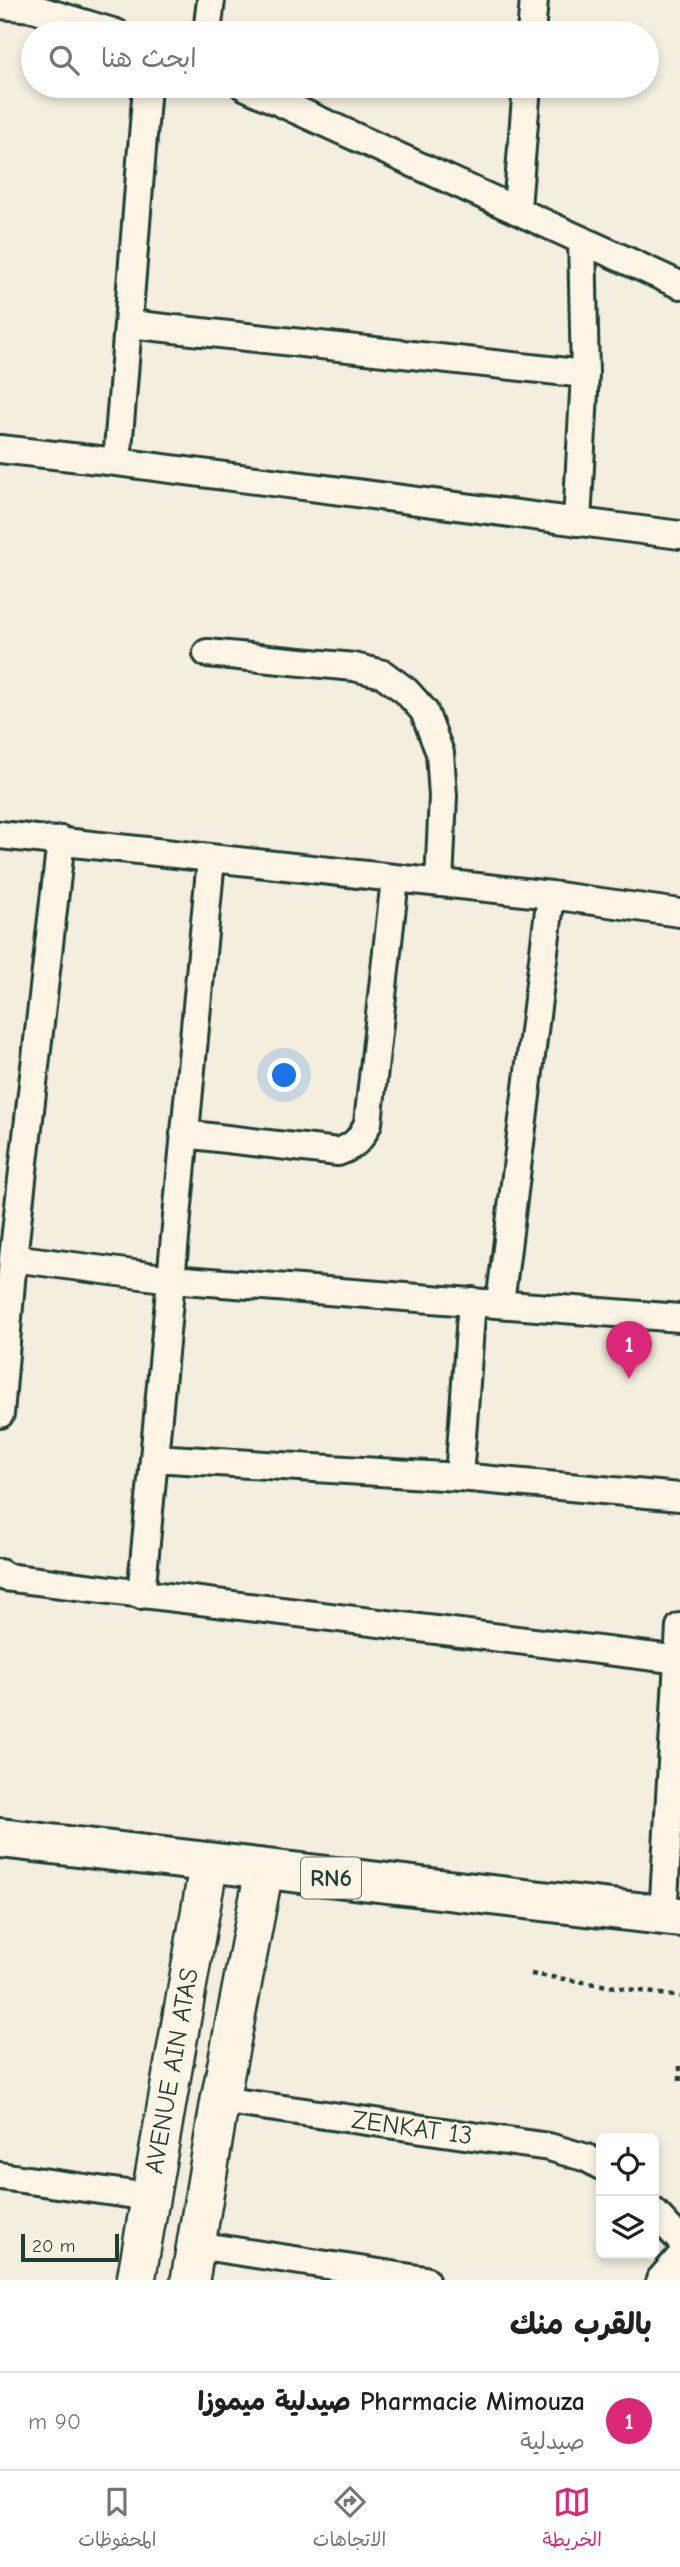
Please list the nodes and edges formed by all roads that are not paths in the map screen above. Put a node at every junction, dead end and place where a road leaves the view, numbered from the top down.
1 (211, 0) edge
2 (534, 0) edge
3 (33, 4) edge
4 (0, 5) edge
5 (82, 21) edge
6 (208, 21) edge
7 (532, 21) edge
8 (147, 98) edge
9 (271, 98) edge
10 (526, 98) edge
11 (517, 208) junction
12 (582, 240) junction
13 (680, 285) edge
14 (129, 324) junction
15 (585, 374) junction
16 (0, 449) edge
17 (117, 462) junction
18 (578, 522) junction
19 (680, 535) edge
20 (206, 653) dead end
21 (0, 835) edge
22 (61, 840) junction
23 (211, 859) junction
24 (395, 879) junction
25 (439, 883) junction
26 (551, 895) junction
27 (680, 913) edge
28 (184, 1134) junction
29 (13, 1258) junction
30 (171, 1279) junction
31 (472, 1301) junction
32 (500, 1304) junction
33 (680, 1318) edge
34 (0, 1414) edge
35 (154, 1458) junction
36 (459, 1477) junction
37 (680, 1497) edge
38 (0, 1573) edge
39 (141, 1595) junction
40 (680, 1627) edge
41 (678, 1660) edge
42 (0, 1838) edge
43 (209, 1862) junction
44 (264, 1871) junction
45 (672, 1917) edge
46 (220, 2100) junction
47 (596, 2163) edge
48 (0, 2176) edge
49 (149, 2197) junction
50 (659, 2217) edge
51 (680, 2240) edge
52 (680, 2257) edge
53 (193, 2262) edge
54 (135, 2280) edge
55 (425, 2280) edge
56 (660, 2280) edge

1 - 6 street
2 - 7 street
3 - 4 street
3 - 5 street
8 - 14 street
9 - 11 street
10 - 11 street
11 - 12 street
12 - 13 street
12 - 15 street
14 - 15 street
14 - 17 street
15 - 18 street
16 - 17 street
17 - 18 street
18 - 19 street
20 - 25 street
21 - 22 street
22 - 23 street
22 - 29 street
23 - 24 street
23 - 28 street
24 - 25 street
24 - 28 street
25 - 26 street
26 - 27 street
26 - 32 street
28 - 30 street
29 - 30 street
29 - 34 street
30 - 31 street
30 - 35 street
31 - 32 street
31 - 36 street
32 - 33 street
35 - 36 street
35 - 39 street
36 - 37 street
38 - 39 street
39 - 41 street
40 - 41 street
41 - 45 street
42 - 43 main road, RN6
43 - 44 main road, RN6
43 - 49 street, AVENUE AIN ATAS
44 - 45 main road, RN6
44 - 46 street, AVENUE AIN ATAS
46 - 47 street, ZENKAT 13
46 - 53 street, AVENUE AIN ATAS
48 - 49 street
49 - 54 street, AVENUE AIN ATAS
50 - 51 street
52 - 56 street
53 - 55 street

